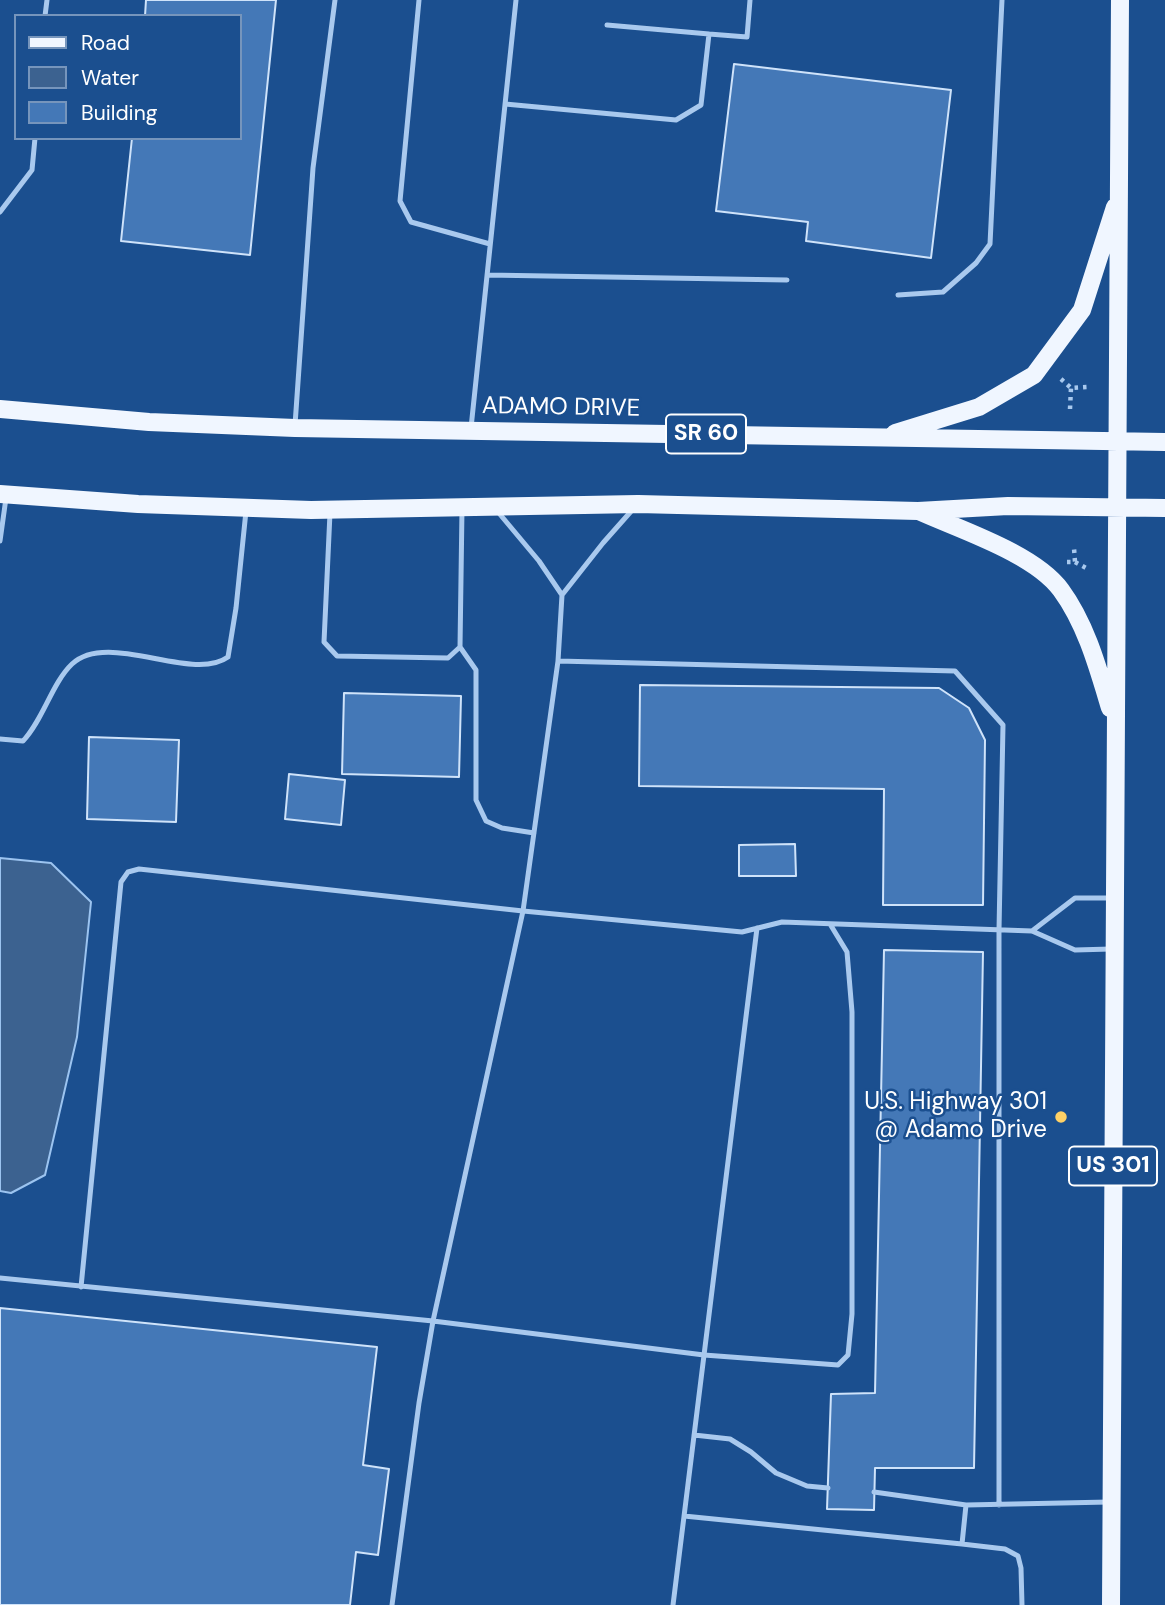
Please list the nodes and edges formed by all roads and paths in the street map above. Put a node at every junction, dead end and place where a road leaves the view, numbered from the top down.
1 (335, 0) edge
2 (419, 0) edge
3 (516, 0) edge
4 (750, 0) edge
5 (1002, 0) edge
6 (1119, 0) edge
7 (607, 25) dead end
8 (709, 34) junction
9 (505, 103) junction
10 (34, 140) edge
11 (1120, 191) junction
12 (0, 212) edge
13 (490, 244) junction
14 (487, 275) junction
15 (787, 279) dead end
16 (898, 295) dead end
17 (1061, 379) dead end
18 (1088, 387) dead end
19 (1071, 388) junction
20 (1070, 409) dead end
21 (0, 410) edge
22 (295, 428) junction
23 (471, 431) junction
24 (879, 438) junction
25 (1117, 441) junction
26 (1165, 442) edge
27 (3, 495) edge
28 (638, 504) junction
29 (1116, 506) junction
30 (246, 508) junction
31 (462, 508) junction
32 (495, 508) junction
33 (1165, 508) edge
34 (330, 510) junction
35 (918, 511) junction
36 (0, 541) edge
37 (1074, 548) dead end
38 (1075, 562) junction
39 (1059, 563) dead end
40 (1088, 569) dead end
41 (562, 595) junction
42 (460, 647) junction
43 (558, 661) junction
44 (1116, 726) junction
45 (0, 739) edge
46 (534, 833) junction
47 (1114, 898) junction
48 (523, 911) junction
49 (830, 924) junction
50 (757, 928) junction
51 (999, 930) junction
52 (1032, 931) junction
53 (1114, 948) junction
54 (0, 1278) edge
55 (81, 1287) junction
56 (433, 1321) junction
57 (704, 1355) junction
58 (694, 1435) junction
59 (828, 1488) dead end
60 (874, 1492) dead end
61 (1112, 1502) junction
62 (966, 1505) junction
63 (999, 1505) junction
64 (684, 1516) junction
65 (962, 1544) junction
66 (392, 1605) edge
67 (673, 1605) edge
68 (1022, 1605) edge
69 (1111, 1605) edge

1 - 22 lane
2 - 13 lane
3 - 9 lane
4 - 8 lane
5 - 16 lane
6 - 11 main road, US 301
7 - 8 lane
8 - 9 lane
9 - 13 lane
10 - 12 lane
11 - 24 main road
11 - 25 main road, US 301
13 - 14 lane
14 - 15 lane
14 - 23 lane
17 - 19 path
18 - 19 path
19 - 20 path
21 - 22 main road, ADAMO DRIVE / SR 60
22 - 23 main road, ADAMO DRIVE / SR 60
23 - 24 main road, ADAMO DRIVE / SR 60
24 - 25 main road, ADAMO DRIVE / SR 60
25 - 26 main road, ADAMO DRIVE / SR 60
25 - 29 main road, US 301
27 - 30 main road
27 - 36 lane
28 - 32 main road
28 - 35 main road
28 - 41 lane
29 - 33 main road
29 - 35 main road
29 - 44 main road, US 301
30 - 34 main road
30 - 45 lane
31 - 32 main road
31 - 34 main road
31 - 42 lane
32 - 41 lane
34 - 42 lane
35 - 44 main road
37 - 38 path
38 - 39 path
38 - 40 path
41 - 43 lane
42 - 46 lane
43 - 46 lane
43 - 51 lane
44 - 47 main road, US 301
46 - 48 lane
47 - 52 lane
47 - 53 main road, US 301
48 - 50 lane
48 - 55 lane
48 - 56 lane
49 - 50 lane
49 - 51 lane
49 - 57 lane
50 - 57 lane
51 - 52 lane
51 - 63 lane
52 - 53 lane
53 - 61 main road, US 301
54 - 55 lane
55 - 56 lane
56 - 57 lane
56 - 66 lane
57 - 58 lane
58 - 59 lane
58 - 64 lane
60 - 62 lane
61 - 63 lane
61 - 69 main road, US 301
62 - 63 lane
62 - 65 lane
64 - 65 lane
64 - 67 lane
65 - 68 lane

